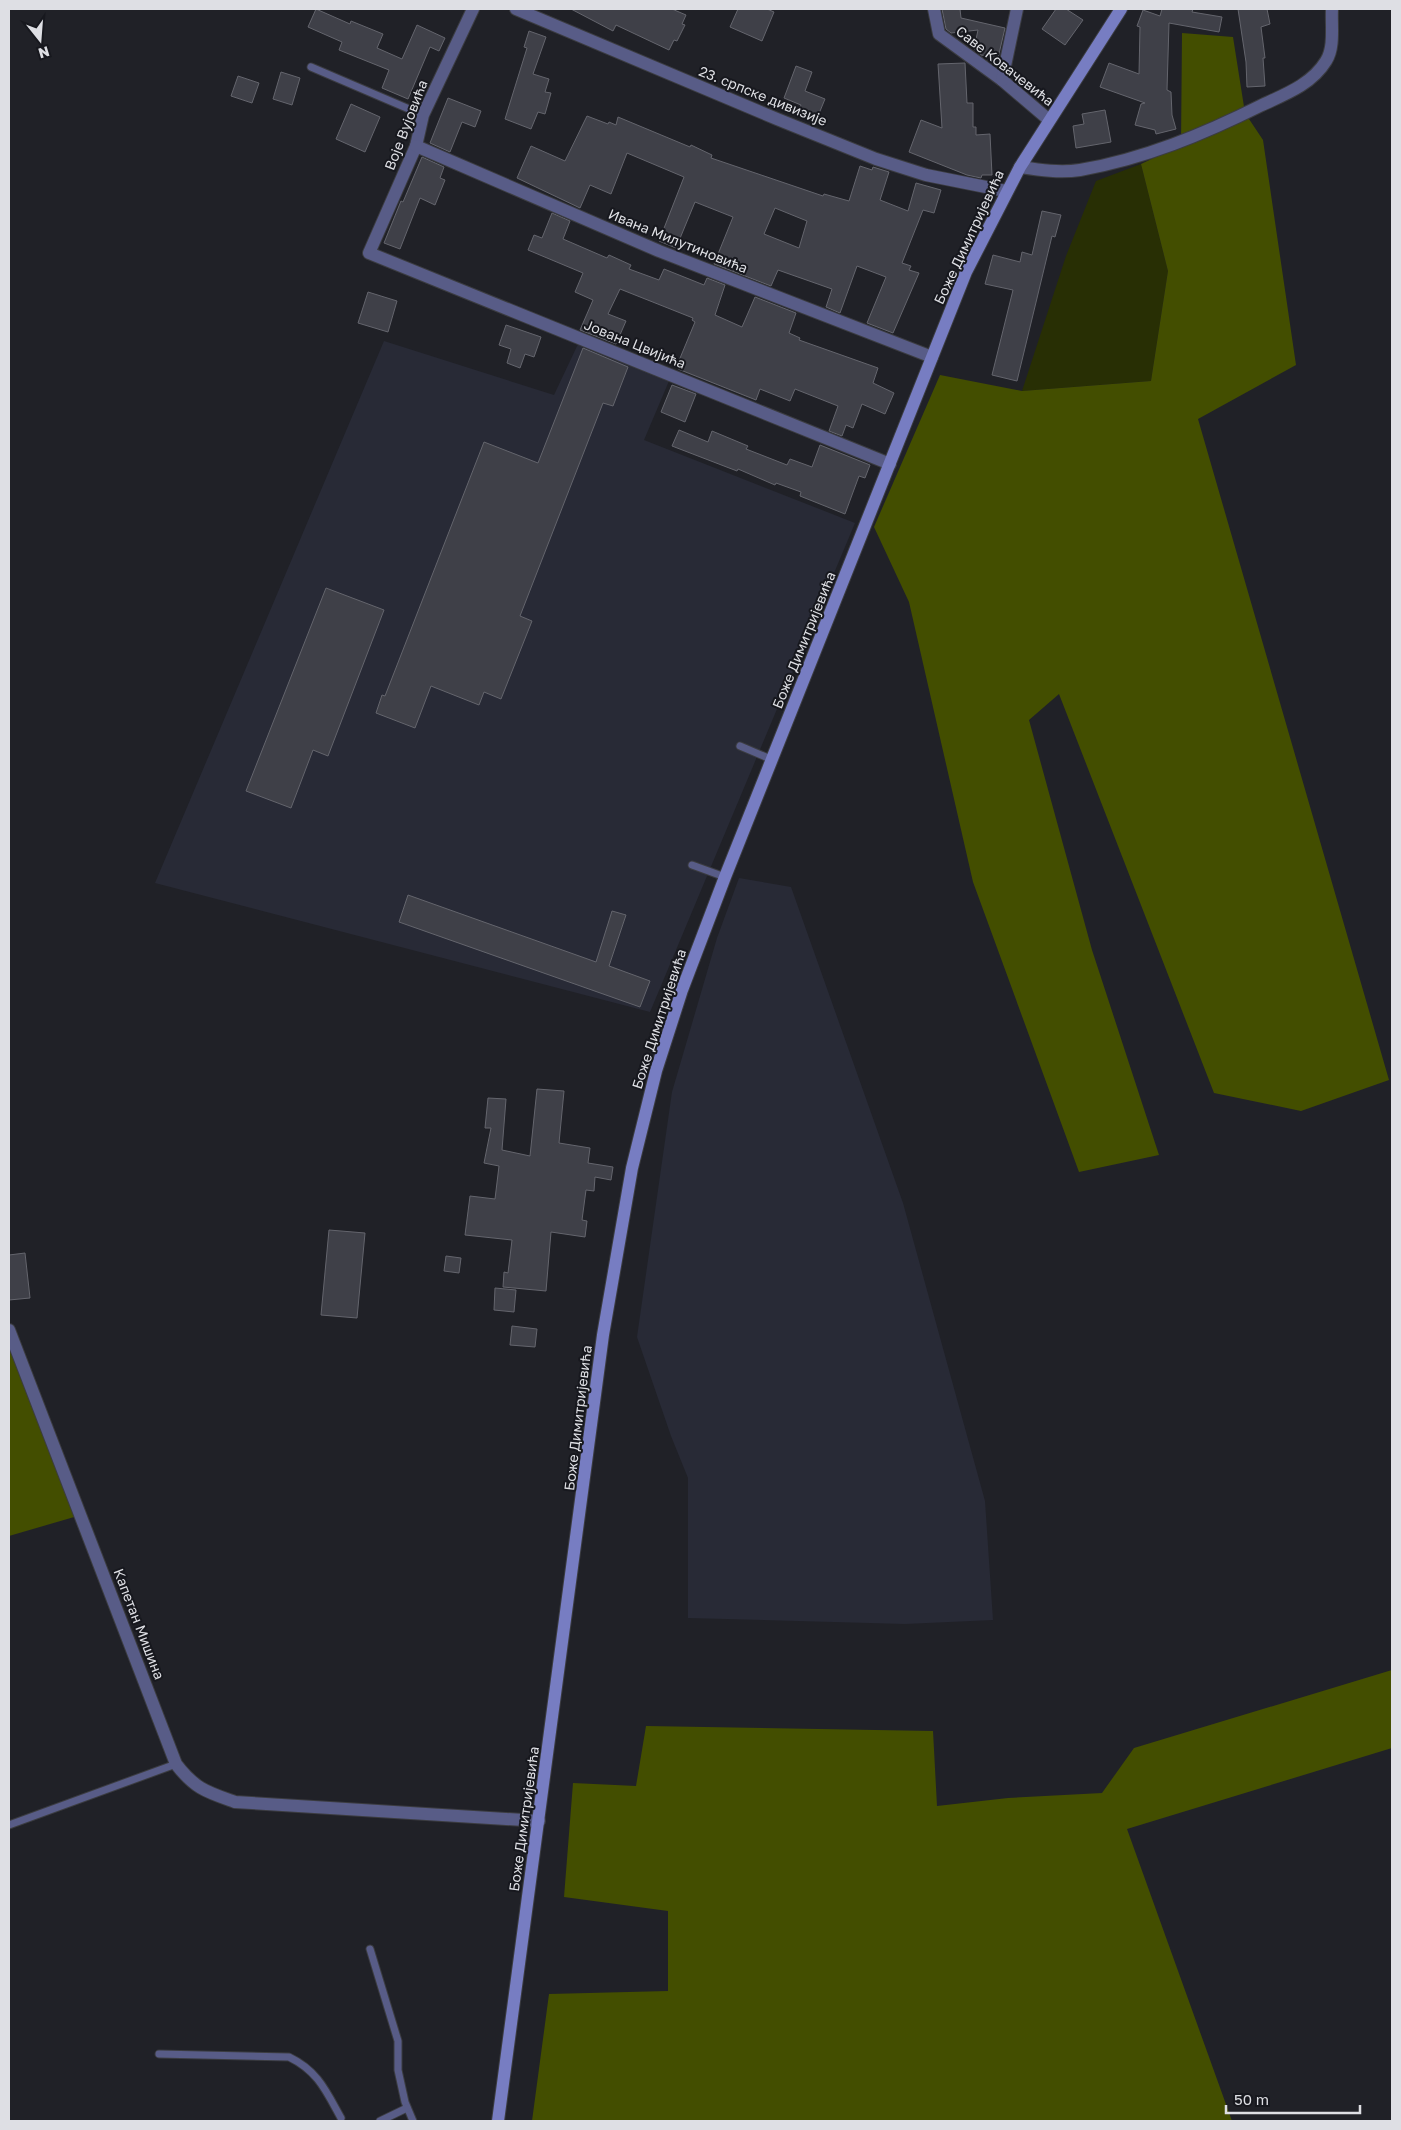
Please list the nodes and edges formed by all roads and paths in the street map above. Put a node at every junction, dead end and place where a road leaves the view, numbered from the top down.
1 (473, 9) edge
2 (516, 9) edge
3 (934, 9) edge
4 (1017, 9) edge
5 (1121, 9) edge
6 (1332, 9) edge
7 (311, 67) dead end
8 (1002, 80) junction
9 (423, 115) junction
10 (1050, 120) junction
11 (416, 146) junction
12 (1020, 167) junction
13 (1006, 191) junction
14 (369, 253) joint
15 (932, 356) junction
16 (890, 464) junction
17 (740, 746) dead end
18 (773, 760) junction
19 (692, 865) dead end
20 (725, 877) junction
21 (9, 1330) edge
22 (176, 1764) junction
23 (539, 1821) junction
24 (9, 1826) edge
25 (370, 1949) dead end
26 (159, 2054) dead end
27 (407, 2108) junction
28 (340, 2120) edge
29 (350, 2121) edge
30 (380, 2121) edge
31 (413, 2121) edge
32 (498, 2121) edge

1 - 9 street, Воје Вујовића
2 - 13 street, 23. српске дивизије
3 - 8 street, Саве Ковачевића
4 - 8 street
5 - 10 main road, Боже Димитријевића
6 - 12 street
7 - 9 lane
8 - 10 street, Саве Ковачевића
9 - 11 street, Воје Вујовића
10 - 12 main road, Боже Димитријевића
11 - 14 street, Воје Вујовића
11 - 15 street, Ивана Милутиновића
12 - 13 main road, Боже Димитријевића
13 - 15 main road, Боже Димитријевића
14 - 16 street, Јована Цвијића
15 - 16 main road, Боже Димитријевића
16 - 18 main road, Боже Димитријевића
17 - 18 lane
18 - 20 main road, Боже Димитријевића
19 - 20 lane
20 - 23 main road, Боже Димитријевића
21 - 22 street, Капетан Мишина
22 - 23 street, Капетан Мишина
22 - 24 lane
23 - 32 main road, Боже Димитријевића
25 - 27 lane
26 - 28 lane
27 - 30 lane
27 - 31 lane
28 - 29 lane

